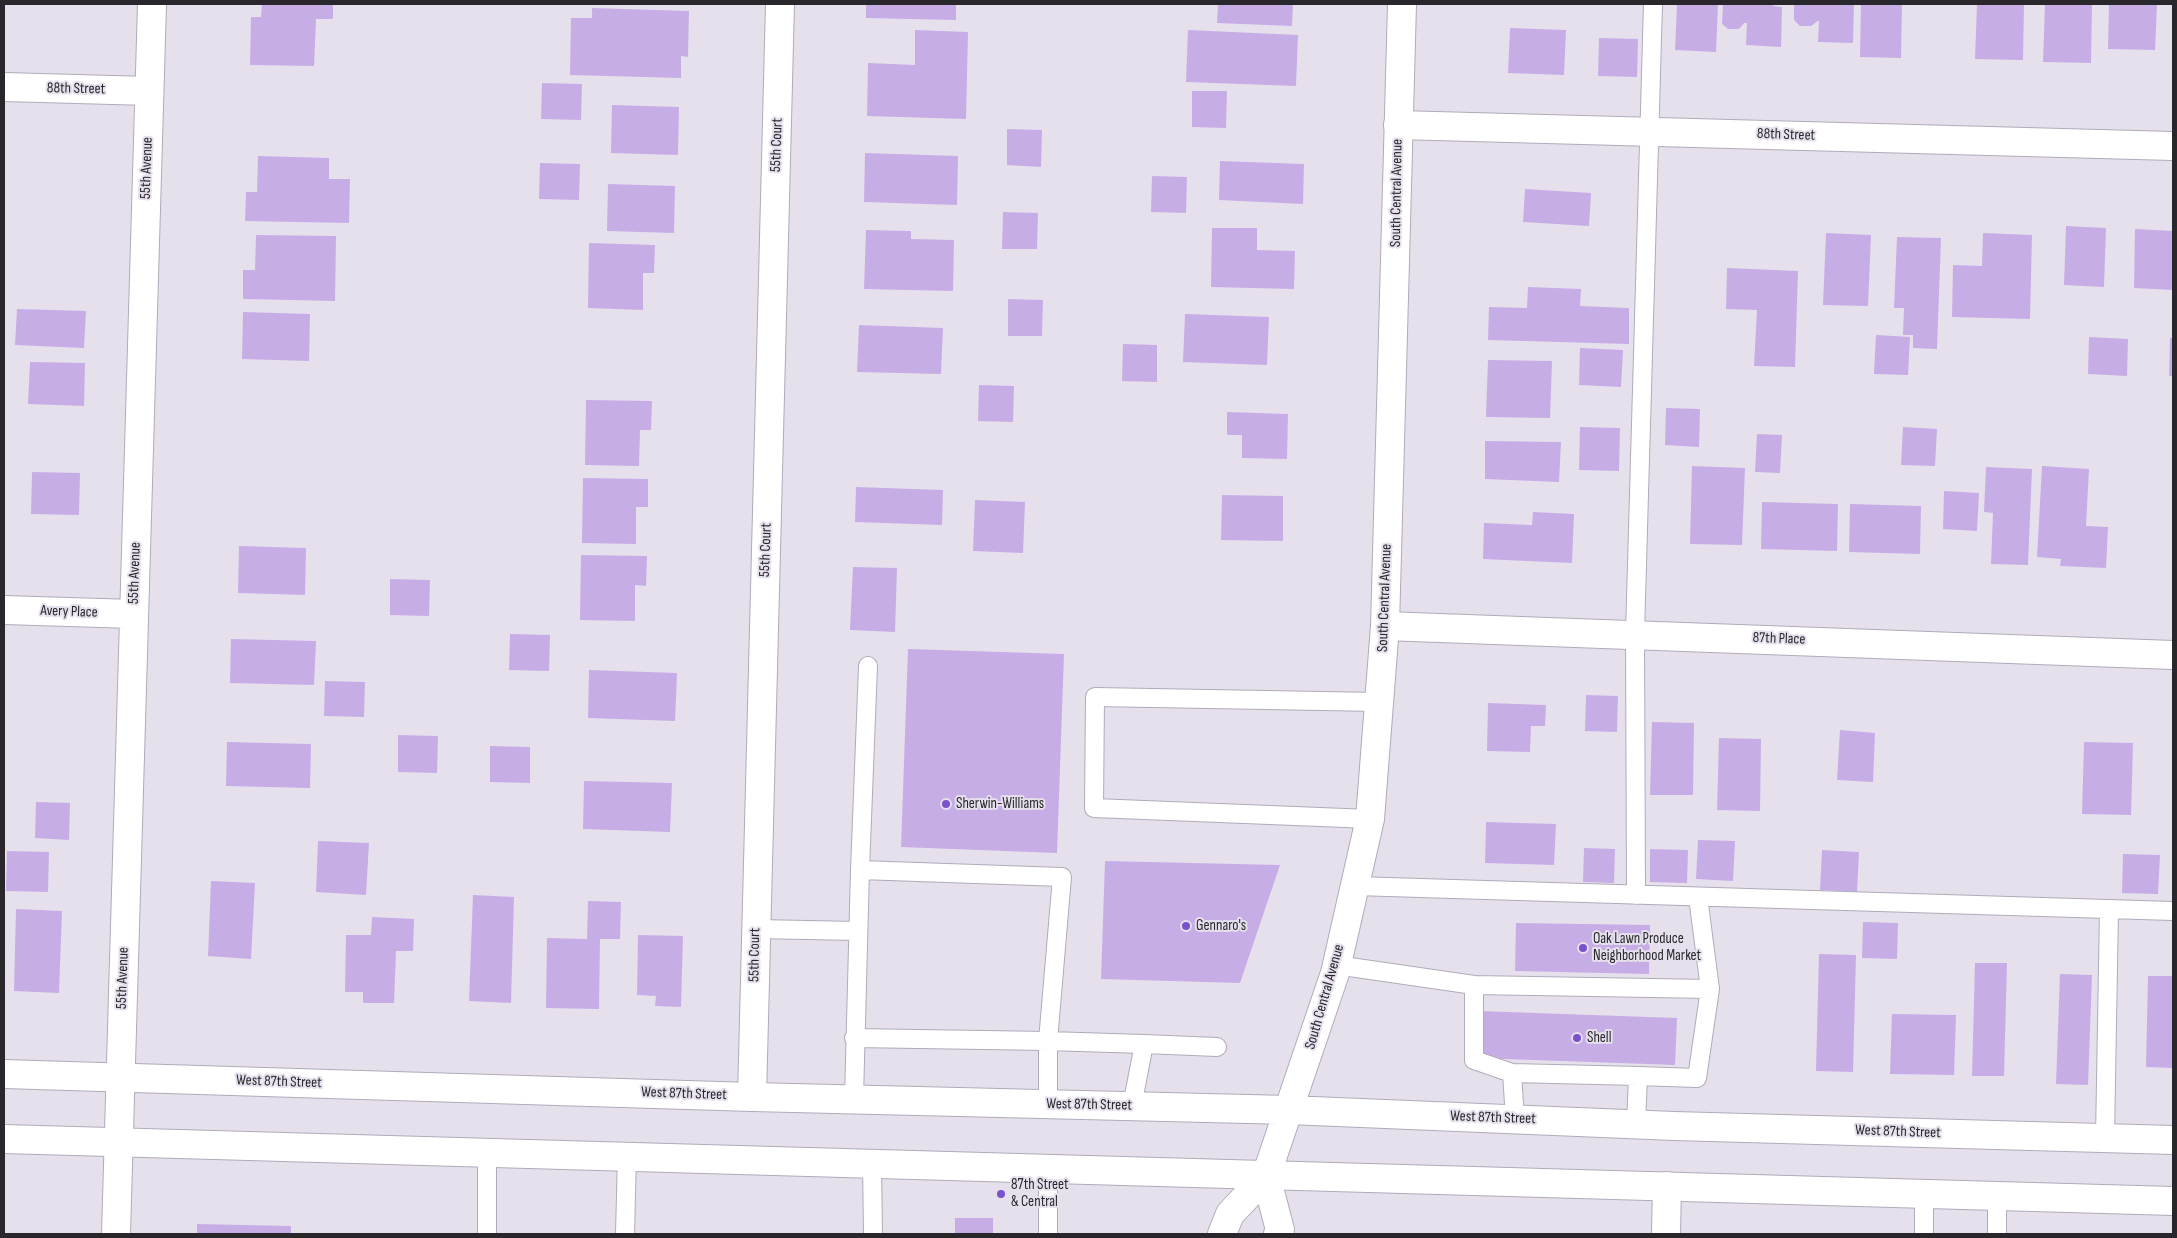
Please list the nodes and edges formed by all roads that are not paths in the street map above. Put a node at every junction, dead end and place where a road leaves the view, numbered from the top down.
1 (152, 4) edge
2 (780, 4) edge
3 (1402, 4) edge
4 (1653, 4) edge
5 (4, 88) edge
6 (149, 91) junction
7 (1398, 125) junction
8 (1650, 132) junction
9 (2173, 146) edge
10 (4, 610) edge
11 (134, 614) junction
12 (1386, 626) junction
13 (1635, 634) junction
14 (2173, 655) edge
15 (868, 666) dead end
16 (1379, 702) junction
17 (1370, 819) junction
18 (860, 870) junction
19 (1355, 886) junction
20 (1636, 895) junction
21 (1698, 897) junction
22 (2109, 909) junction
23 (2173, 911) edge
24 (756, 929) junction
25 (858, 931) junction
26 (1336, 965) junction
27 (1474, 985) junction
28 (1710, 989) junction
29 (854, 1038) junction
30 (1048, 1041) junction
31 (1144, 1044) junction
32 (1217, 1047) dead end
33 (1512, 1073) junction
34 (4, 1074) edge
35 (1638, 1076) junction
36 (120, 1078) junction
37 (752, 1097) junction
38 (854, 1098) junction
39 (1048, 1104) junction
40 (1132, 1106) junction
41 (1289, 1110) junction
42 (1515, 1119) junction
43 (1636, 1124) junction
44 (2105, 1138) junction
45 (4, 1139) edge
46 (2173, 1140) edge
47 (118, 1142) junction
48 (487, 1152) junction
49 (627, 1156) junction
50 (872, 1164) junction
51 (1048, 1168) junction
52 (1266, 1176) junction
53 (1667, 1186) junction
54 (1924, 1193) junction
55 (1998, 1195) junction
56 (2173, 1201) edge
57 (116, 1234) edge
58 (487, 1234) edge
59 (625, 1234) edge
60 (873, 1234) edge
61 (1048, 1234) edge
62 (1222, 1234) edge
63 (1278, 1234) edge
64 (1666, 1234) edge
65 (1924, 1234) edge
66 (1997, 1234) edge

1 - 6 street, 55th Avenue
2 - 24 street, 55th Court
3 - 7 street, South Central Avenue
4 - 8 lane
5 - 6 street, 88th Street
6 - 11 street, 55th Avenue
7 - 8 street, 88th Street
7 - 12 street, South Central Avenue
8 - 9 street, 88th Street
8 - 13 lane
10 - 11 street, Avery Place
11 - 36 street, 55th Avenue
12 - 13 street, 87th Place
12 - 16 street, South Central Avenue
13 - 14 street, 87th Place
13 - 20 lane
15 - 18 lane
16 - 17 street, South Central Avenue
16 - 17 lane
17 - 19 street, South Central Avenue
18 - 25 lane
18 - 30 lane
19 - 20 lane
19 - 26 street, South Central Avenue
20 - 21 lane
21 - 22 lane
21 - 28 lane
22 - 23 lane
22 - 44 lane
24 - 25 lane
24 - 37 street, 55th Court
25 - 29 lane
26 - 27 lane
26 - 41 street, South Central Avenue
27 - 28 lane
27 - 33 lane
28 - 35 lane
29 - 30 lane
29 - 38 lane
30 - 31 lane
30 - 39 lane
31 - 32 lane
31 - 40 lane
33 - 35 lane
33 - 42 lane
34 - 36 street, West 87th Street
35 - 43 lane
36 - 37 street, West 87th Street
36 - 47 street, 55th Avenue
37 - 38 street, West 87th Street
38 - 39 street, West 87th Street
39 - 40 street, West 87th Street
40 - 41 street, West 87th Street
41 - 42 street, West 87th Street
41 - 52 street, South Central Avenue
42 - 43 street, West 87th Street
43 - 44 street, West 87th Street
44 - 46 street, West 87th Street
45 - 47 street
47 - 48 street
47 - 57 street, 55th Avenue
48 - 49 street
48 - 58 lane
49 - 50 street
49 - 59 lane
50 - 51 street
50 - 60 lane
51 - 52 street
51 - 61 lane
52 - 53 street
52 - 62 street, South Central Avenue
52 - 63 street
53 - 54 street
53 - 64 street
54 - 55 street
54 - 65 lane
55 - 56 street
55 - 66 lane

